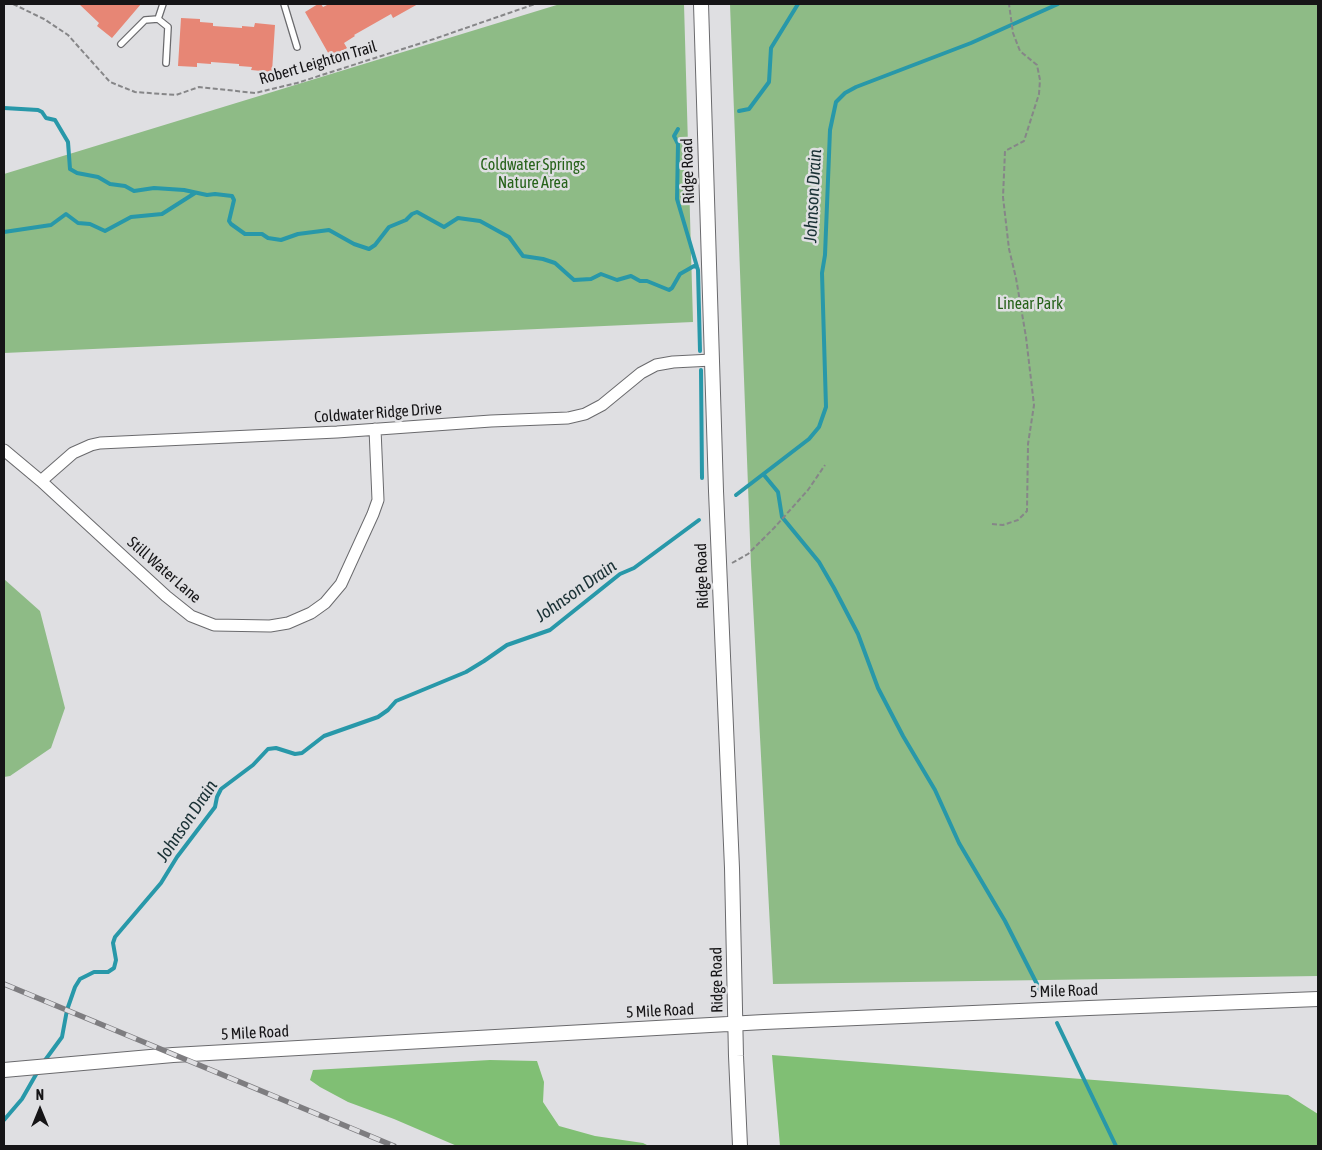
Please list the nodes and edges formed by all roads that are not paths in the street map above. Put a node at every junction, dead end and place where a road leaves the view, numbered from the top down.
1 (163, 4) edge
2 (284, 4) edge
3 (701, 4) edge
4 (158, 19) junction
5 (121, 44) dead end
6 (297, 47) dead end
7 (166, 63) dead end
8 (712, 360) junction
9 (375, 429) junction
10 (4, 450) edge
11 (41, 481) junction
12 (1318, 999) edge
13 (736, 1025) junction
14 (4, 1070) edge
15 (740, 1146) edge

1 - 4 lane
2 - 6 lane
3 - 8 street, Ridge Road
4 - 5 lane
4 - 7 lane
8 - 9 street, Coldwater Ridge Drive
8 - 13 street, Ridge Road
9 - 11 street, Coldwater Ridge Drive
9 - 11 street, Still Water Lane
10 - 11 street, Still Water Lane
12 - 13 street, 5 Mile Road
13 - 14 street, 5 Mile Road
13 - 15 street, Ridge Road

